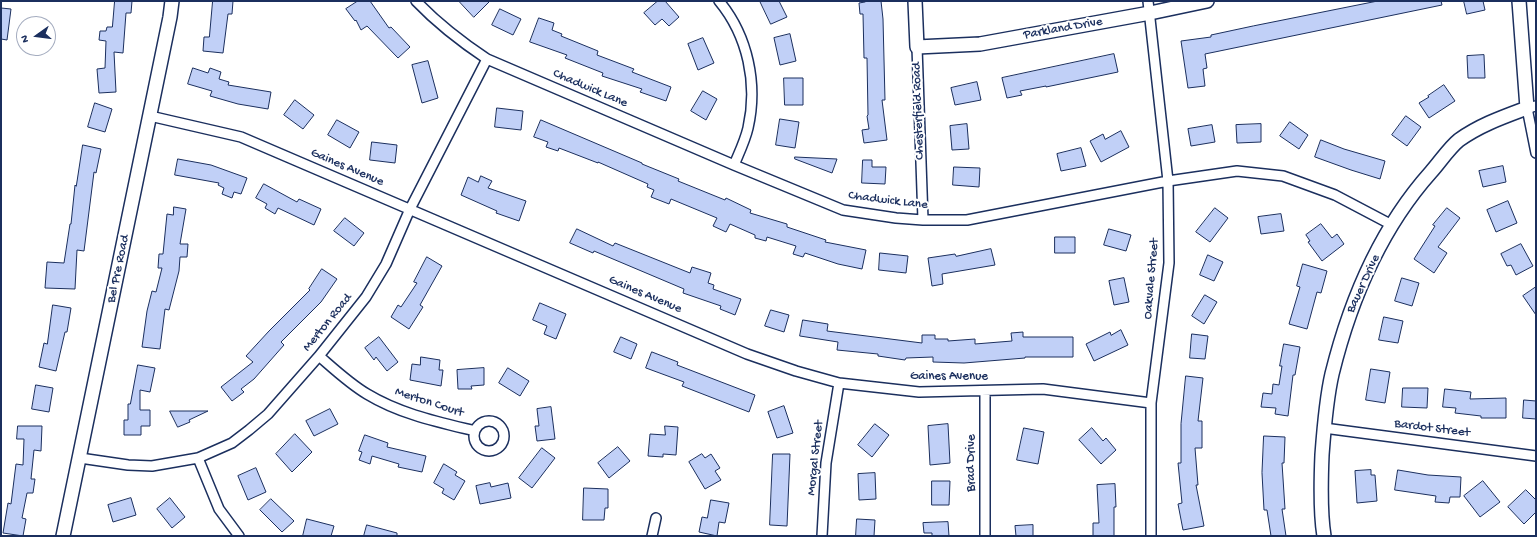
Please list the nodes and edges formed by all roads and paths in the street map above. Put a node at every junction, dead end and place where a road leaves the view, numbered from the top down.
1 (172, 1) edge
2 (416, 1) edge
3 (719, 1) edge
4 (914, 1) edge
5 (1207, 1) edge
6 (1519, 1) edge
7 (1149, 7) edge
8 (917, 47) junction
9 (487, 59) junction
10 (1532, 107) edge
11 (150, 116) junction
12 (1536, 153) edge
13 (734, 165) junction
14 (1168, 181) junction
15 (410, 209) junction
16 (923, 220) junction
17 (1392, 225) junction
18 (319, 356) junction
19 (839, 383) junction
20 (985, 391) junction
21 (1151, 403) junction
22 (1324, 428) junction
23 (475, 431) dead end
24 (1536, 456) edge
25 (80, 458) junction
26 (198, 458) junction
27 (656, 518) dead end
28 (64, 536) edge
29 (239, 536) edge
30 (652, 536) edge
31 (822, 536) edge
32 (985, 536) edge
33 (1150, 536) edge
34 (1324, 536) edge

1 - 11 street, Bel Pre Road
2 - 9 street, Chadwick Lane
3 - 13 street
4 - 8 street, Chesterfield Road
5 - 7 street, Parkland Drive
6 - 10 street
7 - 8 street, Parkland Drive
7 - 14 street, Oakvale Street
8 - 16 street, Chesterfield Road
9 - 13 street, Chadwick Lane
9 - 15 street, Merton Road
10 - 12 street
10 - 17 street, Bauer Drive
11 - 15 street, Gaines Avenue
11 - 25 street, Bel Pre Road
13 - 16 street, Chadwick Lane
14 - 16 street, Chadwick Lane
14 - 17 street, Chadwick Lane
14 - 21 street, Oakvale Street
15 - 18 street, Merton Road
15 - 19 street, Gaines Avenue
17 - 22 street, Bauer Drive
18 - 23 street, Merton Court
18 - 26 street, Merton Road
19 - 20 street, Gaines Avenue
19 - 31 street, Morgal Street
20 - 21 street, Gaines Avenue
20 - 32 street, Brad Drive
21 - 33 street, Oakvale Street
22 - 24 street, Bardot Street
22 - 34 street, Bauer Drive
25 - 26 street, Merton Road
25 - 28 street, Bel Pre Road
26 - 29 street
27 - 30 street

